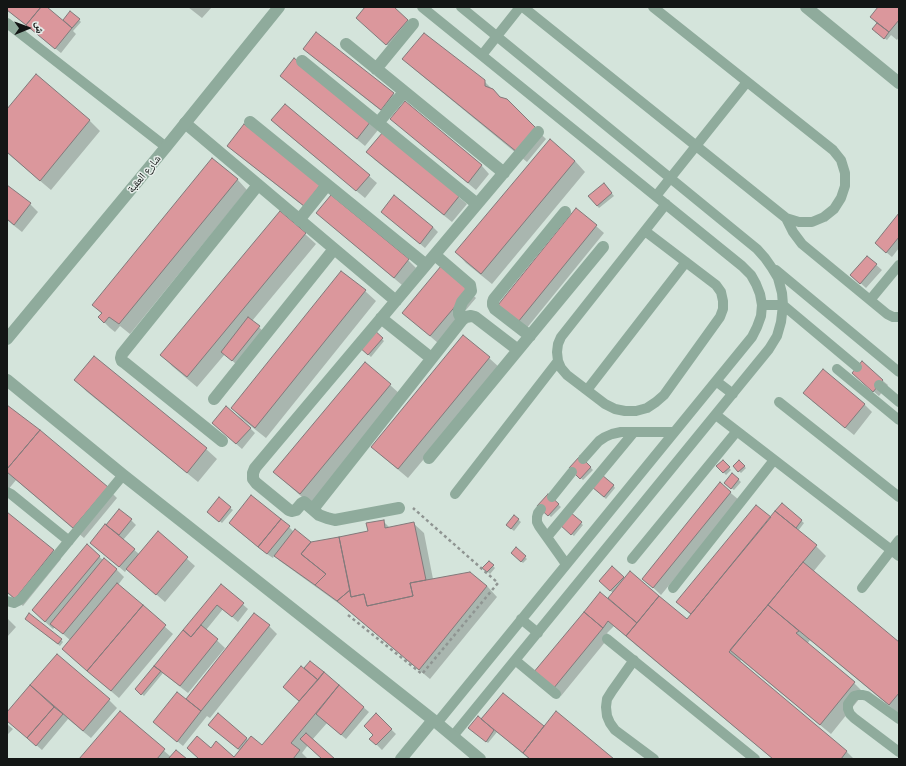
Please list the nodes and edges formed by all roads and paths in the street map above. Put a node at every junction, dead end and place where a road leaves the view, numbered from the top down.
1 (279, 7) edge
2 (422, 7) edge
3 (461, 7) edge
4 (521, 7) edge
5 (653, 7) edge
6 (806, 7) edge
7 (7, 23) edge
8 (413, 24) dead end
9 (496, 36) junction
10 (346, 44) dead end
11 (482, 55) junction
12 (302, 61) dead end
13 (376, 69) junction
14 (747, 82) junction
15 (899, 83) edge
16 (404, 92) junction
17 (250, 122) dead end
18 (185, 123) junction
19 (378, 123) junction
20 (538, 132) dead end
21 (696, 145) junction
22 (166, 148) junction
23 (504, 173) junction
24 (669, 178) junction
25 (258, 185) junction
26 (327, 185) junction
27 (656, 196) junction
28 (477, 204) junction
29 (666, 204) junction
30 (565, 212) dead end
31 (786, 218) junction
32 (299, 220) junction
33 (644, 232) junction
34 (604, 247) dead end
35 (334, 250) junction
36 (435, 255) junction
37 (686, 262) junction
38 (899, 264) edge
39 (426, 265) junction
40 (772, 268) junction
41 (870, 300) junction
42 (396, 301) junction
43 (762, 305) junction
44 (783, 305) junction
45 (899, 317) edge
46 (381, 318) junction
47 (462, 320) junction
48 (530, 336) junction
49 (7, 339) edge
50 (518, 350) junction
51 (431, 358) junction
52 (558, 361) junction
53 (857, 367) dead end
54 (837, 369) dead end
55 (899, 372) edge
56 (7, 380) edge
57 (716, 381) junction
58 (879, 385) dead end
59 (587, 390) junction
60 (733, 394) junction
61 (214, 400) dead end
62 (778, 402) dead end
63 (899, 402) edge
64 (716, 415) junction
65 (899, 420) edge
66 (737, 431) junction
67 (634, 432) junction
68 (674, 432) junction
69 (222, 440) dead end
70 (429, 458) dead end
71 (583, 459) dead end
72 (774, 460) junction
73 (572, 472) dead end
74 (123, 475) junction
75 (7, 492) edge
76 (455, 494) dead end
77 (552, 496) dead end
78 (899, 497) edge
79 (399, 508) joint
80 (313, 509) junction
81 (541, 509) dead end
82 (547, 537) junction
83 (899, 540) edge
84 (69, 541) junction
85 (895, 553) edge
86 (632, 559) dead end
87 (566, 564) junction
88 (673, 588) dead end
89 (862, 588) dead end
90 (7, 601) edge
91 (348, 615) dead end
92 (521, 619) junction
93 (538, 633) junction
94 (607, 639) dead end
95 (515, 660) junction
96 (634, 660) junction
97 (556, 694) dead end
98 (899, 719) edge
99 (435, 722) junction
100 (453, 736) junction
101 (899, 752) edge
102 (401, 759) edge
103 (480, 759) edge
104 (654, 759) edge
105 (755, 759) edge

1 - 18 street, شارع العقبة
2 - 11 lane
3 - 9 lane
4 - 9 lane
4 - 21 lane
5 - 14 lane
6 - 15 street
7 - 22 lane
8 - 13 street
9 - 11 lane
9 - 24 lane
10 - 13 street
11 - 27 lane
12 - 19 street
13 - 16 street
14 - 21 lane
14 - 31 lane
16 - 19 street
16 - 23 street
17 - 26 street
18 - 22 street, شارع العقبة
18 - 25 street
19 - 28 street
20 - 23 street
21 - 24 lane
21 - 31 lane
22 - 49 street, شارع العقبة
23 - 28 street
24 - 27 lane
24 - 40 lane
25 - 32 street
25 - 69 street
26 - 32 street
26 - 39 street
27 - 29 lane
28 - 36 street
29 - 33 lane
29 - 43 lane
30 - 48 street
31 - 41 lane
32 - 35 street
33 - 37 lane
33 - 52 lane
34 - 48 street
35 - 42 street
35 - 61 street
36 - 39 street
36 - 47 street
37 - 59 lane
37 - 59 lane
38 - 41 lane
39 - 42 street
40 - 44 lane
40 - 55 lane
41 - 45 lane
42 - 46 street
43 - 44 lane
43 - 57 lane
44 - 53 lane
44 - 60 lane
46 - 51 street
46 - 80 street
47 - 50 street
47 - 51 street
48 - 50 street
50 - 70 street
51 - 80 street
52 - 59 lane
52 - 76 lane
54 - 65 lane
56 - 74 street
57 - 60 lane
57 - 68 lane
58 - 63 lane
60 - 64 lane
62 - 78 lane
64 - 66 lane
64 - 93 lane
66 - 72 lane
66 - 86 lane
67 - 68 lane
67 - 71 lane
67 - 82 lane
68 - 87 lane
72 - 85 lane
72 - 88 lane
73 - 77 lane
74 - 84 lane
74 - 99 street
75 - 84 lane
79 - 80 street
79 - 91 path
81 - 82 lane
82 - 87 lane
83 - 85 lane
84 - 90 lane
85 - 89 lane
87 - 92 lane
92 - 93 lane
92 - 99 lane
93 - 95 lane
94 - 96 lane
95 - 97 lane
95 - 100 lane
96 - 104 lane
96 - 105 lane
98 - 101 lane
99 - 100 street
99 - 102 street
100 - 103 street

